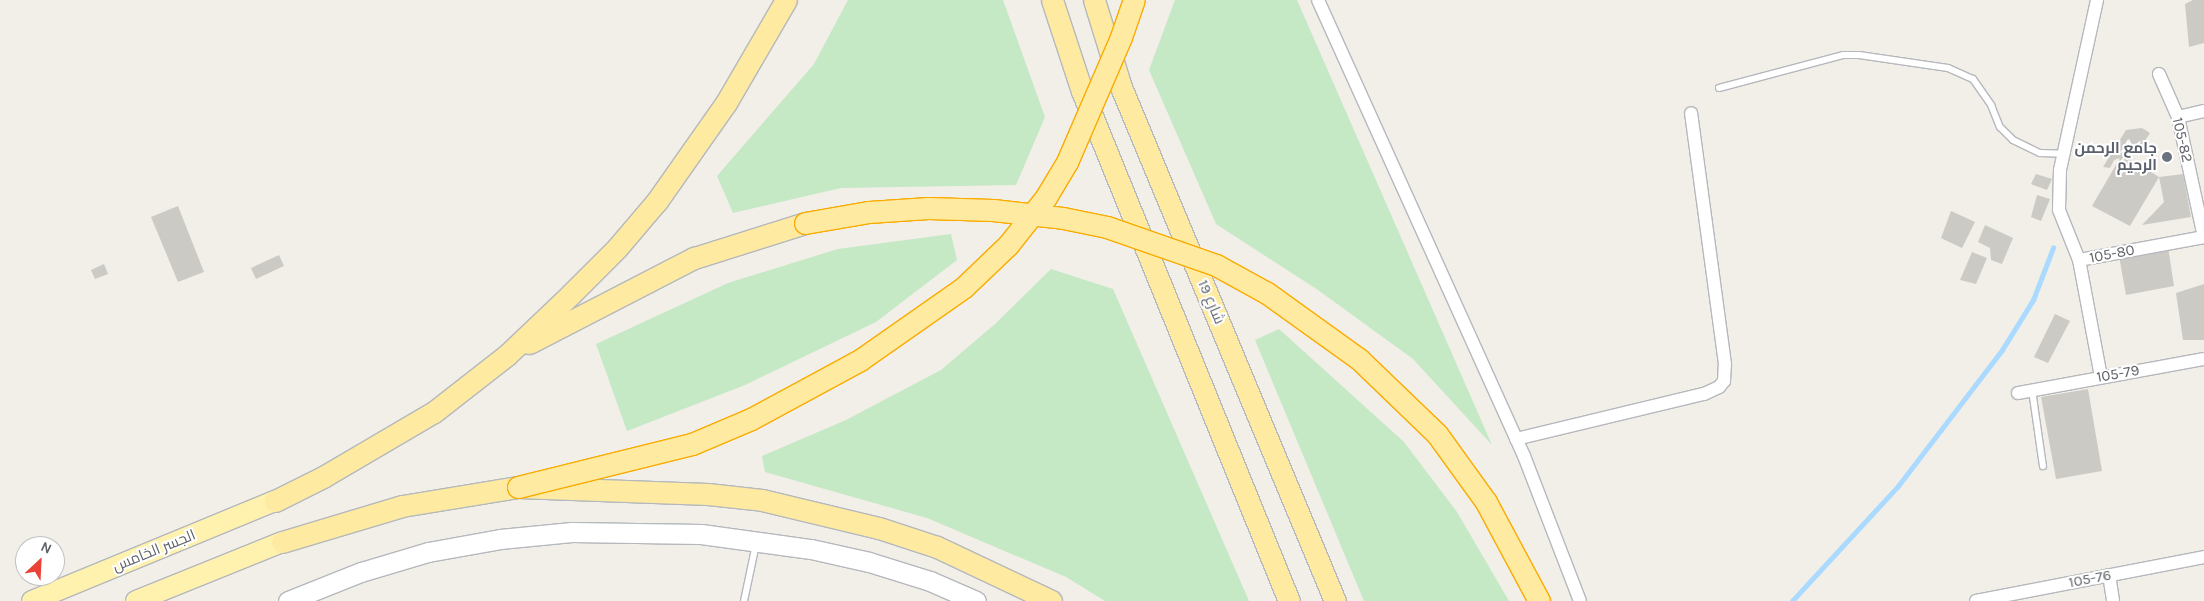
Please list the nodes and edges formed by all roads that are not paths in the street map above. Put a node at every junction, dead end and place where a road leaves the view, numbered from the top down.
1 (786, 0) edge
2 (1052, 0) edge
3 (1094, 0) edge
4 (1134, 0) edge
5 (1318, 0) edge
6 (2096, 0) edge
7 (2159, 74) dead end
8 (1719, 88) dead end
9 (2204, 111) edge
10 (1692, 113) dead end
11 (2178, 117) junction
12 (2064, 154) junction
13 (2204, 237) edge
14 (2079, 260) junction
15 (507, 355) junction
16 (2204, 358) edge
17 (2101, 378) junction
18 (2032, 390) junction
19 (2018, 393) dead end
20 (1516, 439) junction
21 (2043, 466) dead end
22 (518, 487) junction
23 (275, 501) joint
24 (756, 540) junction
25 (282, 542) joint
26 (2204, 556) edge
27 (2109, 575) junction
28 (1984, 600) edge
29 (32, 601) edge
30 (136, 601) edge
31 (288, 601) edge
32 (744, 601) edge
33 (976, 601) edge
34 (1051, 601) edge
35 (1289, 601) edge
36 (1335, 601) edge
37 (1539, 601) edge
38 (1580, 601) edge
39 (2113, 601) edge

1 - 15 highway
2 - 35 highway
3 - 36 highway, شارع 19
4 - 22 highway, bridge
5 - 20 street
6 - 12 street
7 - 11 street, 105-82
8 - 12 lane
9 - 11 street
10 - 20 street
11 - 13 street, 105-82
12 - 14 street
13 - 14 street, 105-80
14 - 17 street, 105-80
15 - 23 highway
15 - 37 highway, bridge
16 - 17 street, 105-79
17 - 18 street, 105-79
18 - 19 street, 105-79
18 - 21 lane
20 - 38 street
22 - 25 highway
22 - 34 highway, bridge
23 - 29 main road, الجسر الخامس
24 - 31 main road
24 - 32 lane
24 - 33 main road
25 - 30 main road
26 - 27 street, 105-76
27 - 28 street, 105-76
27 - 39 street

